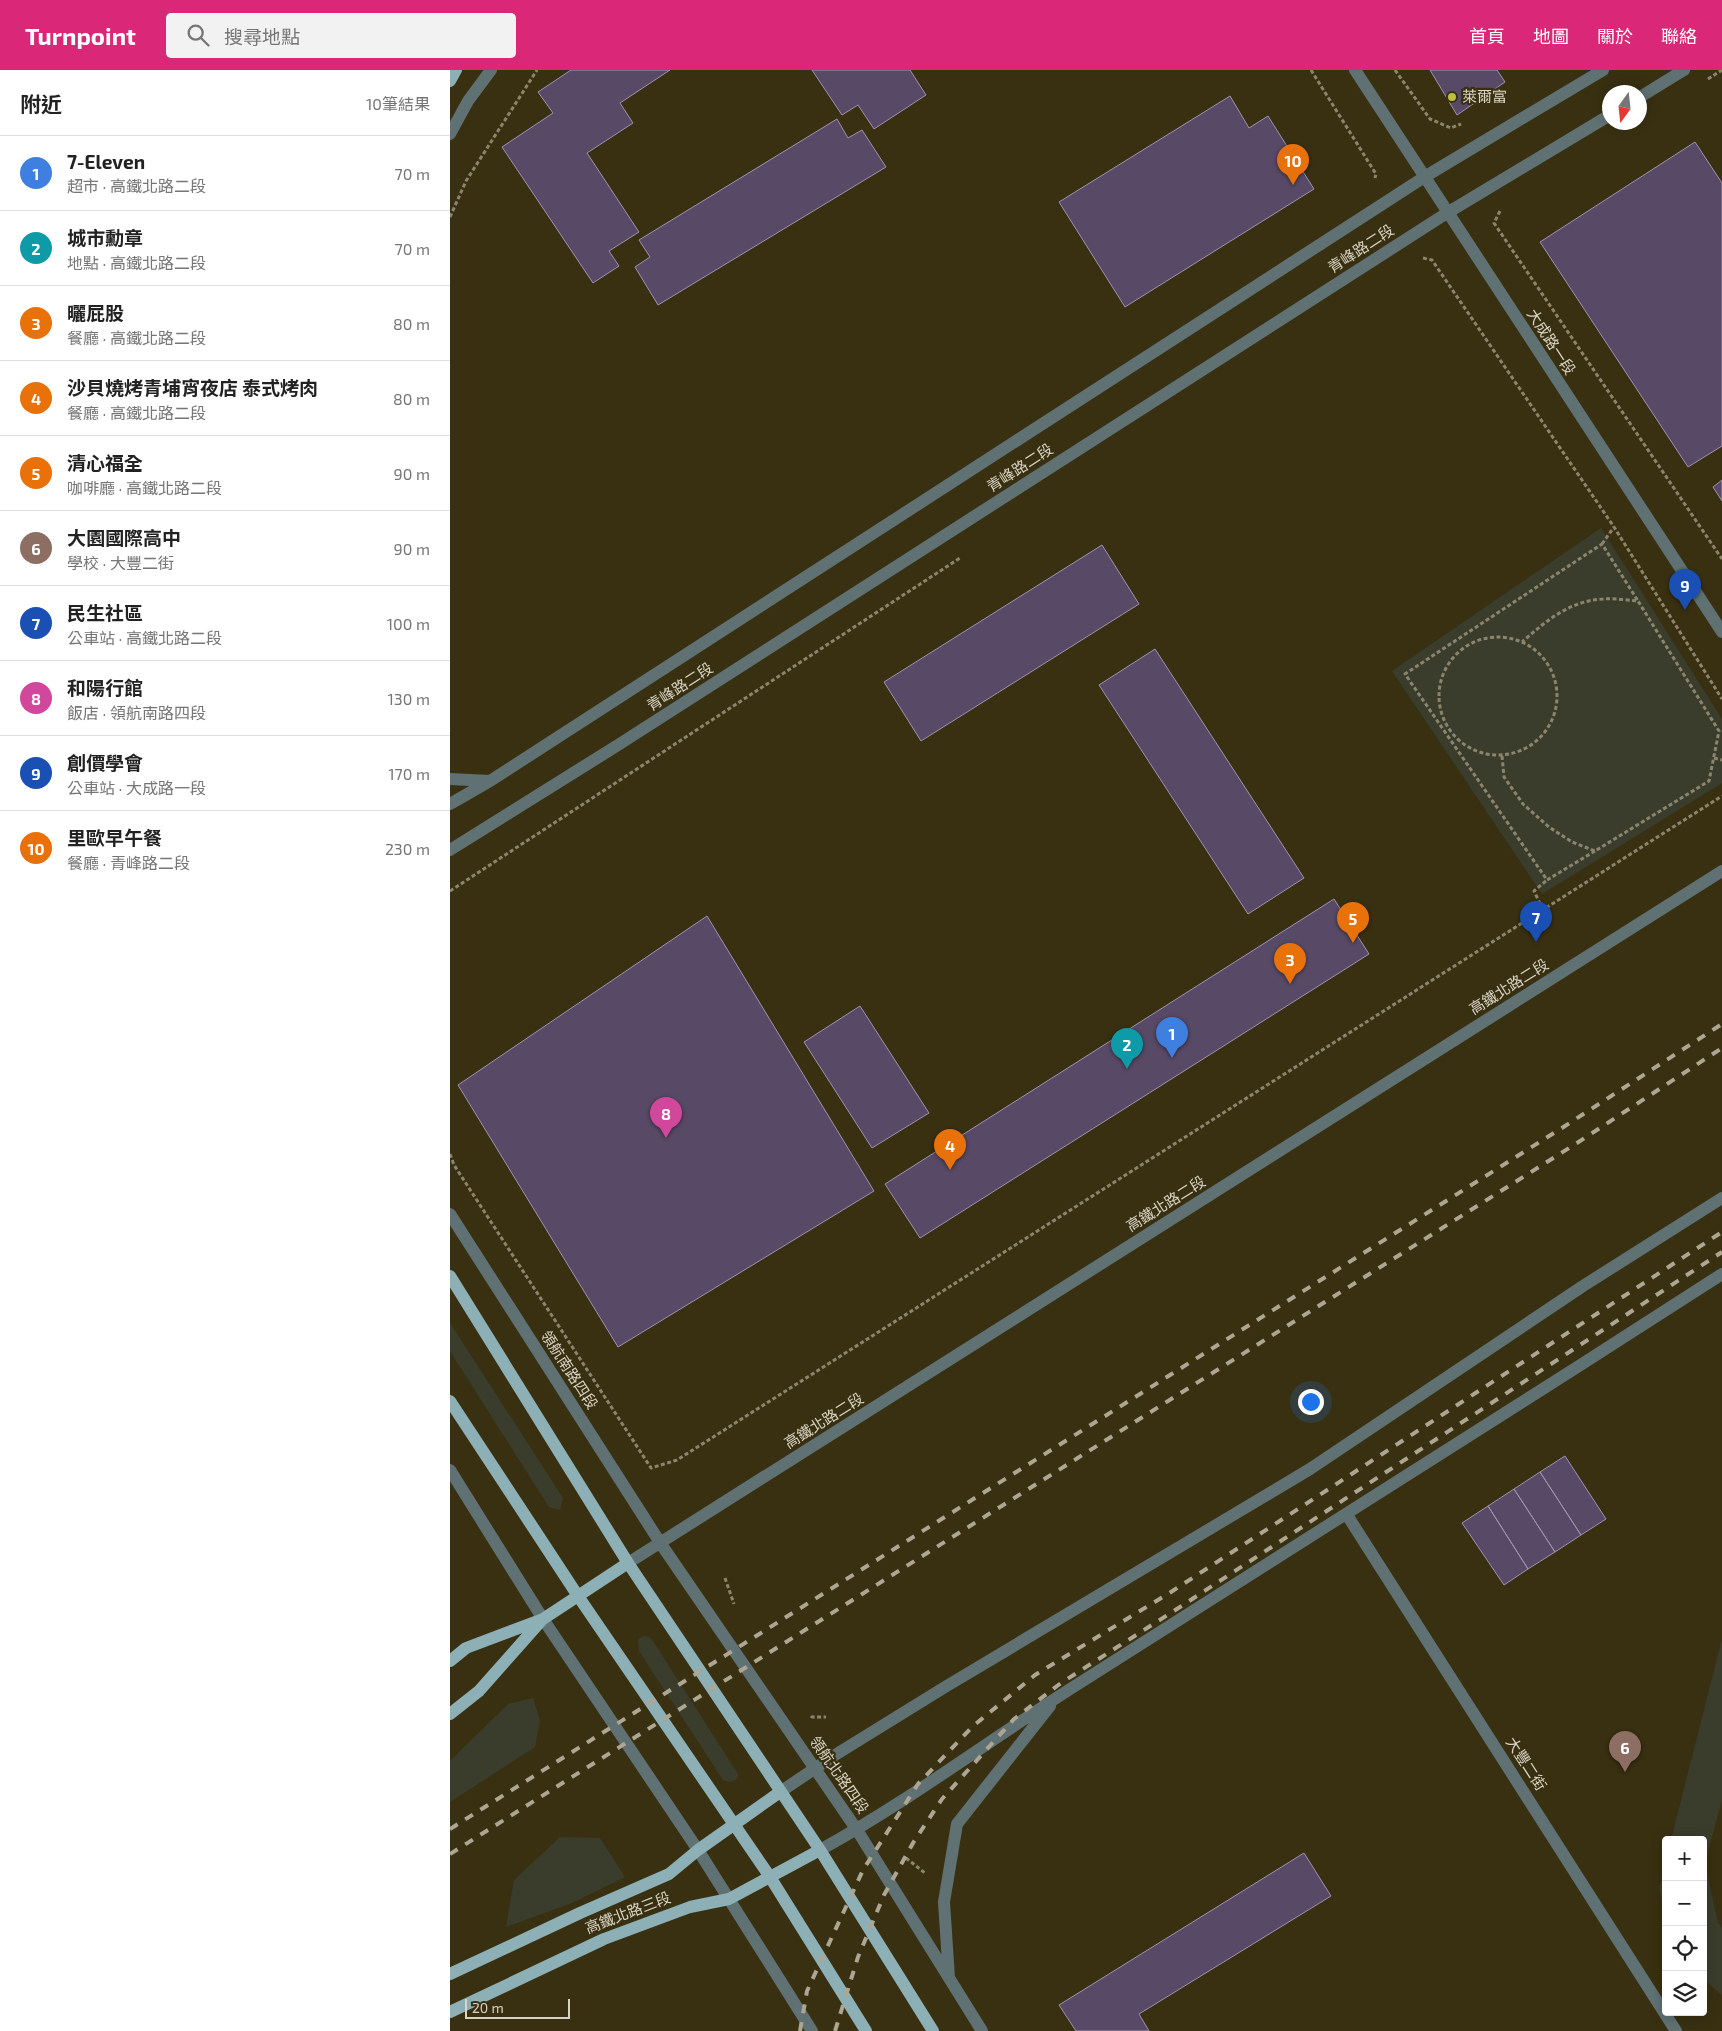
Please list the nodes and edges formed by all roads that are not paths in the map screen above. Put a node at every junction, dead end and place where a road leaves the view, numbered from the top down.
1 (456, 70) edge
2 (491, 70) edge
3 (1355, 70) edge
4 (1603, 70) edge
5 (1684, 70) edge
6 (450, 81) edge
7 (1647, 93) edge
8 (1602, 120) edge
9 (450, 134) edge
10 (1426, 176) junction
11 (1447, 213) junction
12 (1722, 632) edge
13 (450, 779) edge
14 (490, 781) junction
15 (450, 804) edge
16 (450, 850) edge
17 (1722, 871) edge
18 (1722, 1198) edge
19 (450, 1214) edge
20 (1722, 1274) edge
21 (450, 1276) edge
22 (450, 1401) edge
23 (450, 1470) edge
24 (1347, 1515) junction
25 (660, 1544) junction
26 (628, 1563) junction
27 (578, 1596) junction
28 (543, 1619) junction
29 (450, 1661) edge
30 (1057, 1697) junction
31 (450, 1714) edge
32 (814, 1769) junction
33 (780, 1792) junction
34 (733, 1825) junction
35 (857, 1830) junction
36 (698, 1850) junction
37 (820, 1850) junction
38 (770, 1877) junction
39 (729, 1899) junction
40 (450, 1974) edge
41 (949, 1980) junction
42 (450, 2012) edge
43 (812, 2031) edge
44 (866, 2031) edge
45 (933, 2031) edge
46 (982, 2031) edge
47 (1676, 2031) edge

1 - 6 main road
2 - 9 street
3 - 10 street, 大成路一段
4 - 10 street, 青峰路二段
5 - 7 street
8 - 11 street, 青峰路二段
10 - 11 street, 大成路一段
10 - 14 street, 青峰路二段
11 - 12 street, 大成路一段
11 - 16 street, 青峰路二段
13 - 14 street
14 - 15 street, 青峰路二段
17 - 25 street, 高鐵北路二段
18 - 32 street
19 - 25 street, 領航南路四段
20 - 24 street
21 - 26 main road
22 - 27 main road
23 - 28 street
24 - 30 street
24 - 47 street, 大豐二街
25 - 26 street, 高鐵北路二段
25 - 32 street, 領航北路四段
26 - 27 main road
26 - 33 main road
27 - 28 main road
27 - 34 main road
28 - 29 main road
28 - 31 main road
28 - 36 street
30 - 35 street
30 - 41 street
32 - 33 street
32 - 35 street, 領航北路四段
33 - 34 main road, 高鐵北路三段
33 - 37 main road
34 - 36 main road, 高鐵北路三段
34 - 38 main road
35 - 37 street
35 - 41 street, 領航北路四段
36 - 39 street
36 - 40 main road, 高鐵北路三段
37 - 38 main road, 高鐵北路三段
37 - 45 main road
38 - 39 main road, 高鐵北路三段
38 - 44 main road
39 - 42 main road, 高鐵北路三段
39 - 43 street
41 - 46 street, 領航北路四段

